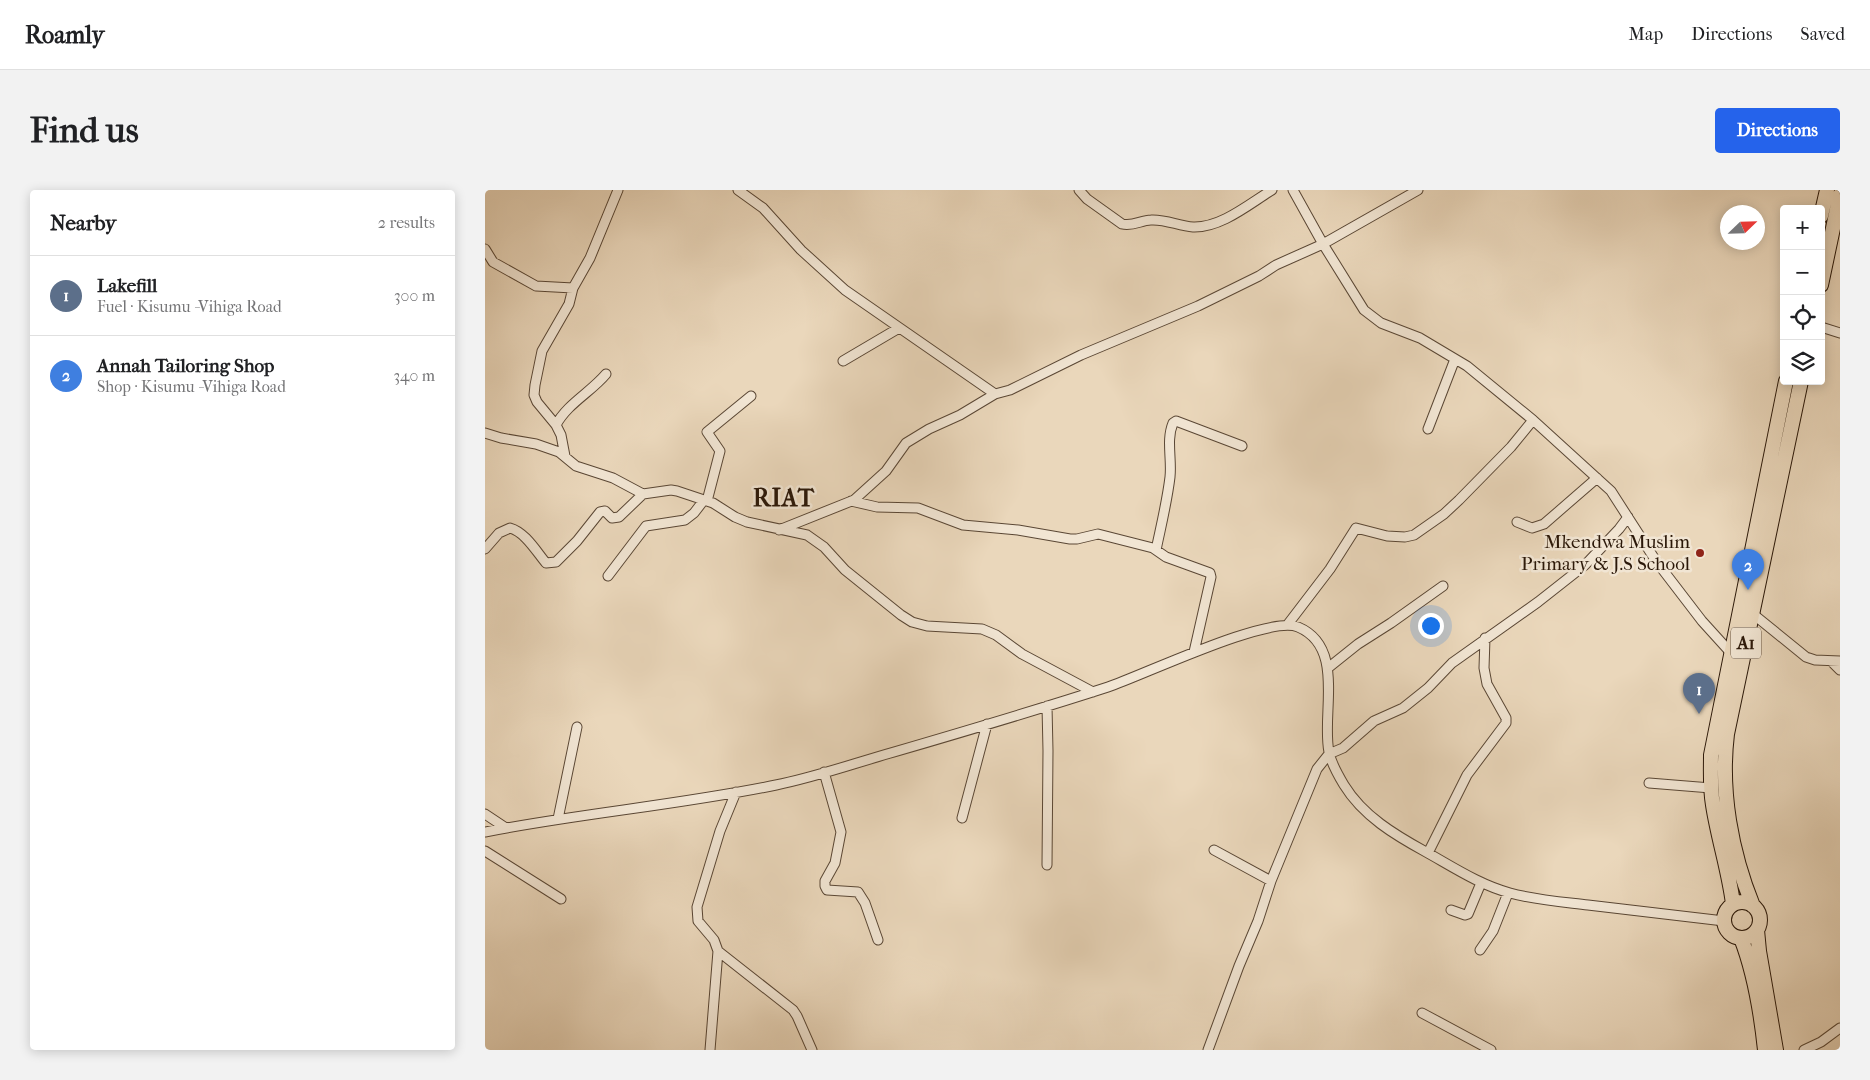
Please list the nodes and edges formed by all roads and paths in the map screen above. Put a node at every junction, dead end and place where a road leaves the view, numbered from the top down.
1 (618, 190) edge
2 (739, 190) edge
3 (1079, 190) edge
4 (1272, 190) edge
5 (1293, 190) edge
6 (1418, 190) edge
7 (1827, 190) edge
8 (1839, 202) edge
9 (1824, 205) edge
10 (1323, 244) junction
11 (485, 249) edge
12 (1825, 267) edge
13 (573, 288) junction
14 (899, 328) junction
15 (1825, 328) edge
16 (1840, 333) edge
17 (1455, 358) junction
18 (843, 362) dead end
19 (607, 374) dead end
20 (1785, 385) edge
21 (1800, 385) edge
22 (995, 394) junction
23 (751, 396) dead end
24 (1533, 420) junction
25 (555, 425) junction
26 (1428, 429) dead end
27 (485, 433) edge
28 (1241, 446) dead end
29 (565, 456) junction
30 (1597, 478) junction
31 (643, 494) junction
32 (706, 500) junction
33 (851, 501) junction
34 (1628, 516) junction
35 (1517, 522) dead end
36 (779, 530) junction
37 (485, 549) edge
38 (1156, 550) junction
39 (608, 576) dead end
40 (1443, 586) dead end
41 (1753, 614) junction
42 (1288, 624) junction
43 (1485, 638) junction
44 (1194, 652) junction
45 (1731, 653) junction
46 (1835, 661) edge
47 (1328, 668) junction
48 (1840, 670) edge
49 (1093, 692) junction
50 (1047, 706) junction
51 (987, 724) junction
52 (577, 727) dead end
53 (1329, 754) junction
54 (824, 772) junction
55 (1649, 783) dead end
56 (1711, 788) junction
57 (736, 792) junction
58 (485, 814) edge
59 (962, 818) dead end
60 (557, 819) junction
61 (506, 828) junction
62 (485, 832) edge
63 (1214, 850) dead end
64 (485, 852) edge
65 (1428, 853) junction
66 (1047, 865) dead end
67 (1271, 881) junction
68 (1481, 883) junction
69 (1508, 893) junction
70 (561, 899) dead end
71 (1733, 904) junction
72 (1753, 906) junction
73 (1451, 910) dead end
74 (1724, 921) junction
75 (1757, 930) junction
76 (1741, 938) junction
77 (878, 940) dead end
78 (1480, 950) dead end
79 (718, 951) junction
80 (1422, 1013) dead end
81 (1840, 1028) edge
82 (710, 1050) edge
83 (812, 1050) edge
84 (1208, 1050) edge
85 (1491, 1050) edge
86 (1765, 1050) edge
87 (1776, 1050) edge
88 (1804, 1050) edge

1 - 13 street
2 - 14 street
3 - 4 street
5 - 10 street
6 - 10 street
7 - 9 highway
8 - 12 highway
10 - 17 street
10 - 22 street
11 - 13 street
13 - 25 street
14 - 18 street
14 - 22 street
15 - 16 street
17 - 24 street
17 - 26 street
19 - 25 street
20 - 45 highway, A1
21 - 41 highway, A1
22 - 33 street
23 - 32 street
24 - 30 street
24 - 42 street
25 - 29 street
27 - 29 street
28 - 38 street
29 - 31 street
30 - 34 street
30 - 35 street
31 - 32 street
31 - 37 street
32 - 36 street
32 - 39 street
33 - 36 street
33 - 38 street
34 - 43 street
34 - 45 street
36 - 49 street
38 - 44 street
40 - 47 street
41 - 46 street
41 - 72 highway, A1
42 - 44 street
42 - 47 street
43 - 53 street
43 - 65 street
44 - 49 street
45 - 56 highway, A1
46 - 48 street
47 - 53 street
49 - 50 street
50 - 51 street
50 - 66 street
51 - 54 street
51 - 59 street
52 - 60 street
53 - 65 street
53 - 67 street
54 - 57 street
54 - 77 street
55 - 56 street
56 - 71 highway, A1
57 - 60 street
57 - 79 street
58 - 61 street
60 - 61 street
61 - 62 street
63 - 67 street
64 - 70 street
65 - 68 street
67 - 84 street
68 - 69 street
68 - 73 street
69 - 74 street
69 - 78 street
71 - 72 highway
71 - 74 highway
72 - 75 highway, A1
74 - 76 highway
75 - 76 highway
75 - 87 highway, A1
76 - 86 highway
79 - 82 street
79 - 83 street
80 - 85 street
81 - 88 street

